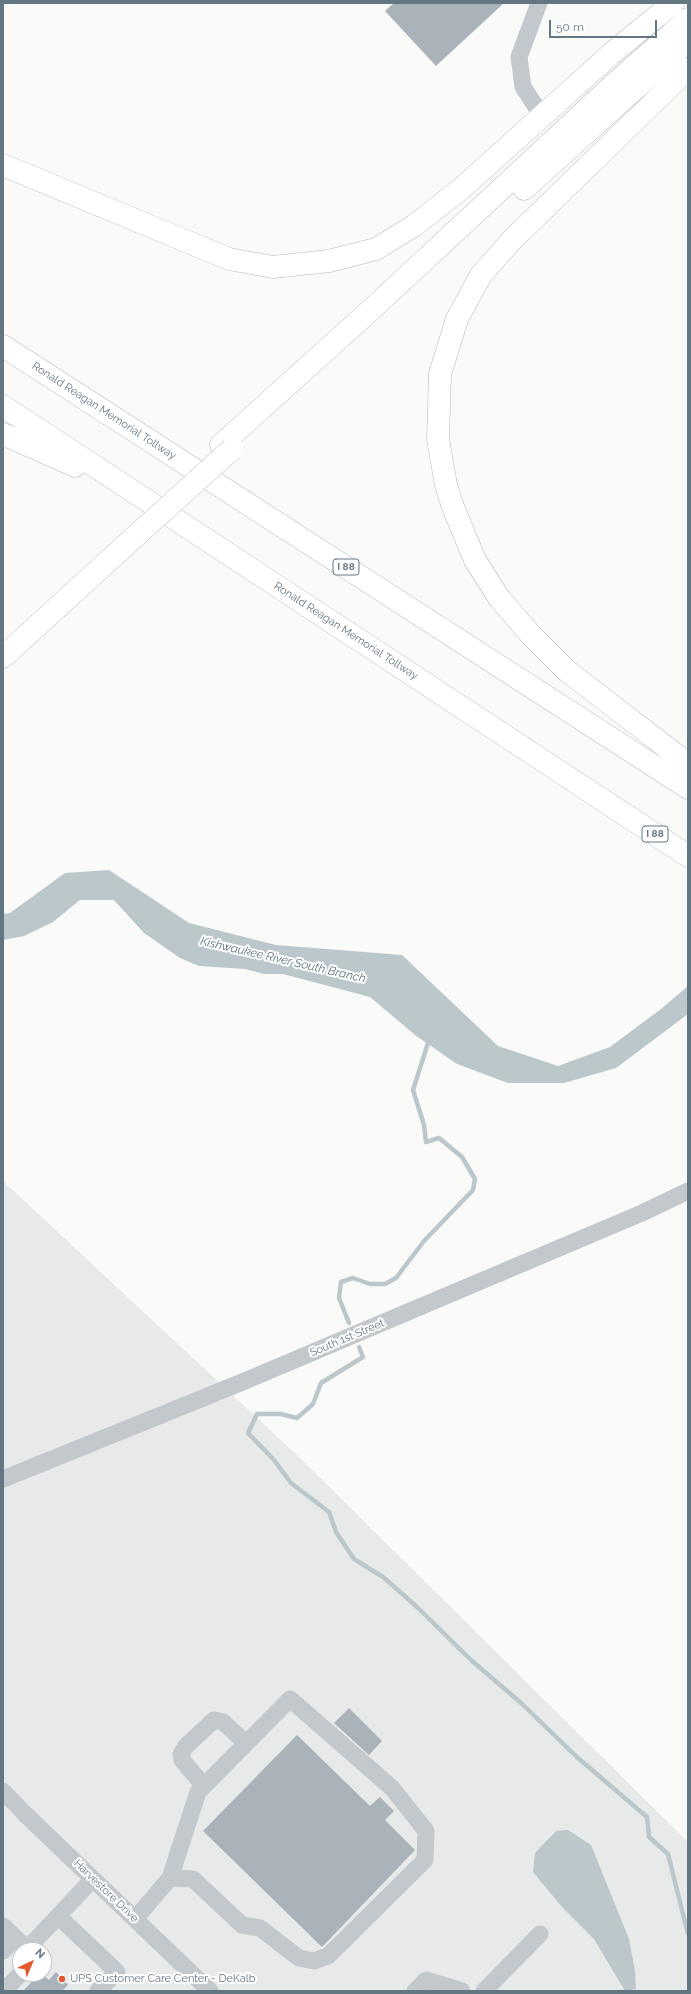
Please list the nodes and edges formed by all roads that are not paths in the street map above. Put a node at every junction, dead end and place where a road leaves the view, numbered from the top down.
1 (539, 3) edge
2 (673, 3) edge
3 (688, 19) edge
4 (688, 41) edge
5 (688, 69) edge
6 (542, 116) junction
7 (3, 165) edge
8 (3, 346) edge
9 (3, 406) edge
10 (3, 434) edge
11 (226, 447) junction
12 (129, 489) junction
13 (136, 529) junction
14 (3, 640) edge
15 (3, 658) edge
16 (688, 764) edge
17 (688, 788) edge
18 (688, 856) edge
19 (688, 1191) edge
20 (3, 1479) edge
21 (246, 1743) junction
22 (204, 1786) junction
23 (3, 1791) edge
24 (170, 1878) junction
25 (93, 1879) junction
26 (58, 1916) junction
27 (135, 1918) junction
28 (3, 1926) edge
29 (540, 1934) dead end
30 (19, 1942) edge
31 (28, 1942) edge
32 (12, 1982) edge
33 (4, 1991) edge
34 (98, 1991) edge
35 (210, 1991) edge
36 (415, 1991) edge
37 (462, 1991) edge
38 (484, 1991) edge

1 - 6 street
2 - 6 highway
3 - 11 highway
4 - 11 highway
5 - 16 highway
6 - 7 highway
8 - 17 highway, Ronald Reagan Memorial Tollway / I 88
9 - 12 highway, Ronald Reagan Memorial Tollway / I 88
10 - 12 highway
11 - 13 highway
12 - 18 highway, Ronald Reagan Memorial Tollway / I 88
13 - 14 highway
13 - 15 highway
19 - 20 street, South 1st Street
21 - 22 street
21 - 22 street
21 - 24 street
22 - 24 street
23 - 25 street, Harvestore Drive
24 - 27 street
25 - 26 street
25 - 27 street, Harvestore Drive
26 - 31 street
26 - 34 street
27 - 35 street, Harvestore Drive
28 - 30 street
29 - 38 street
32 - 33 street
36 - 37 street

